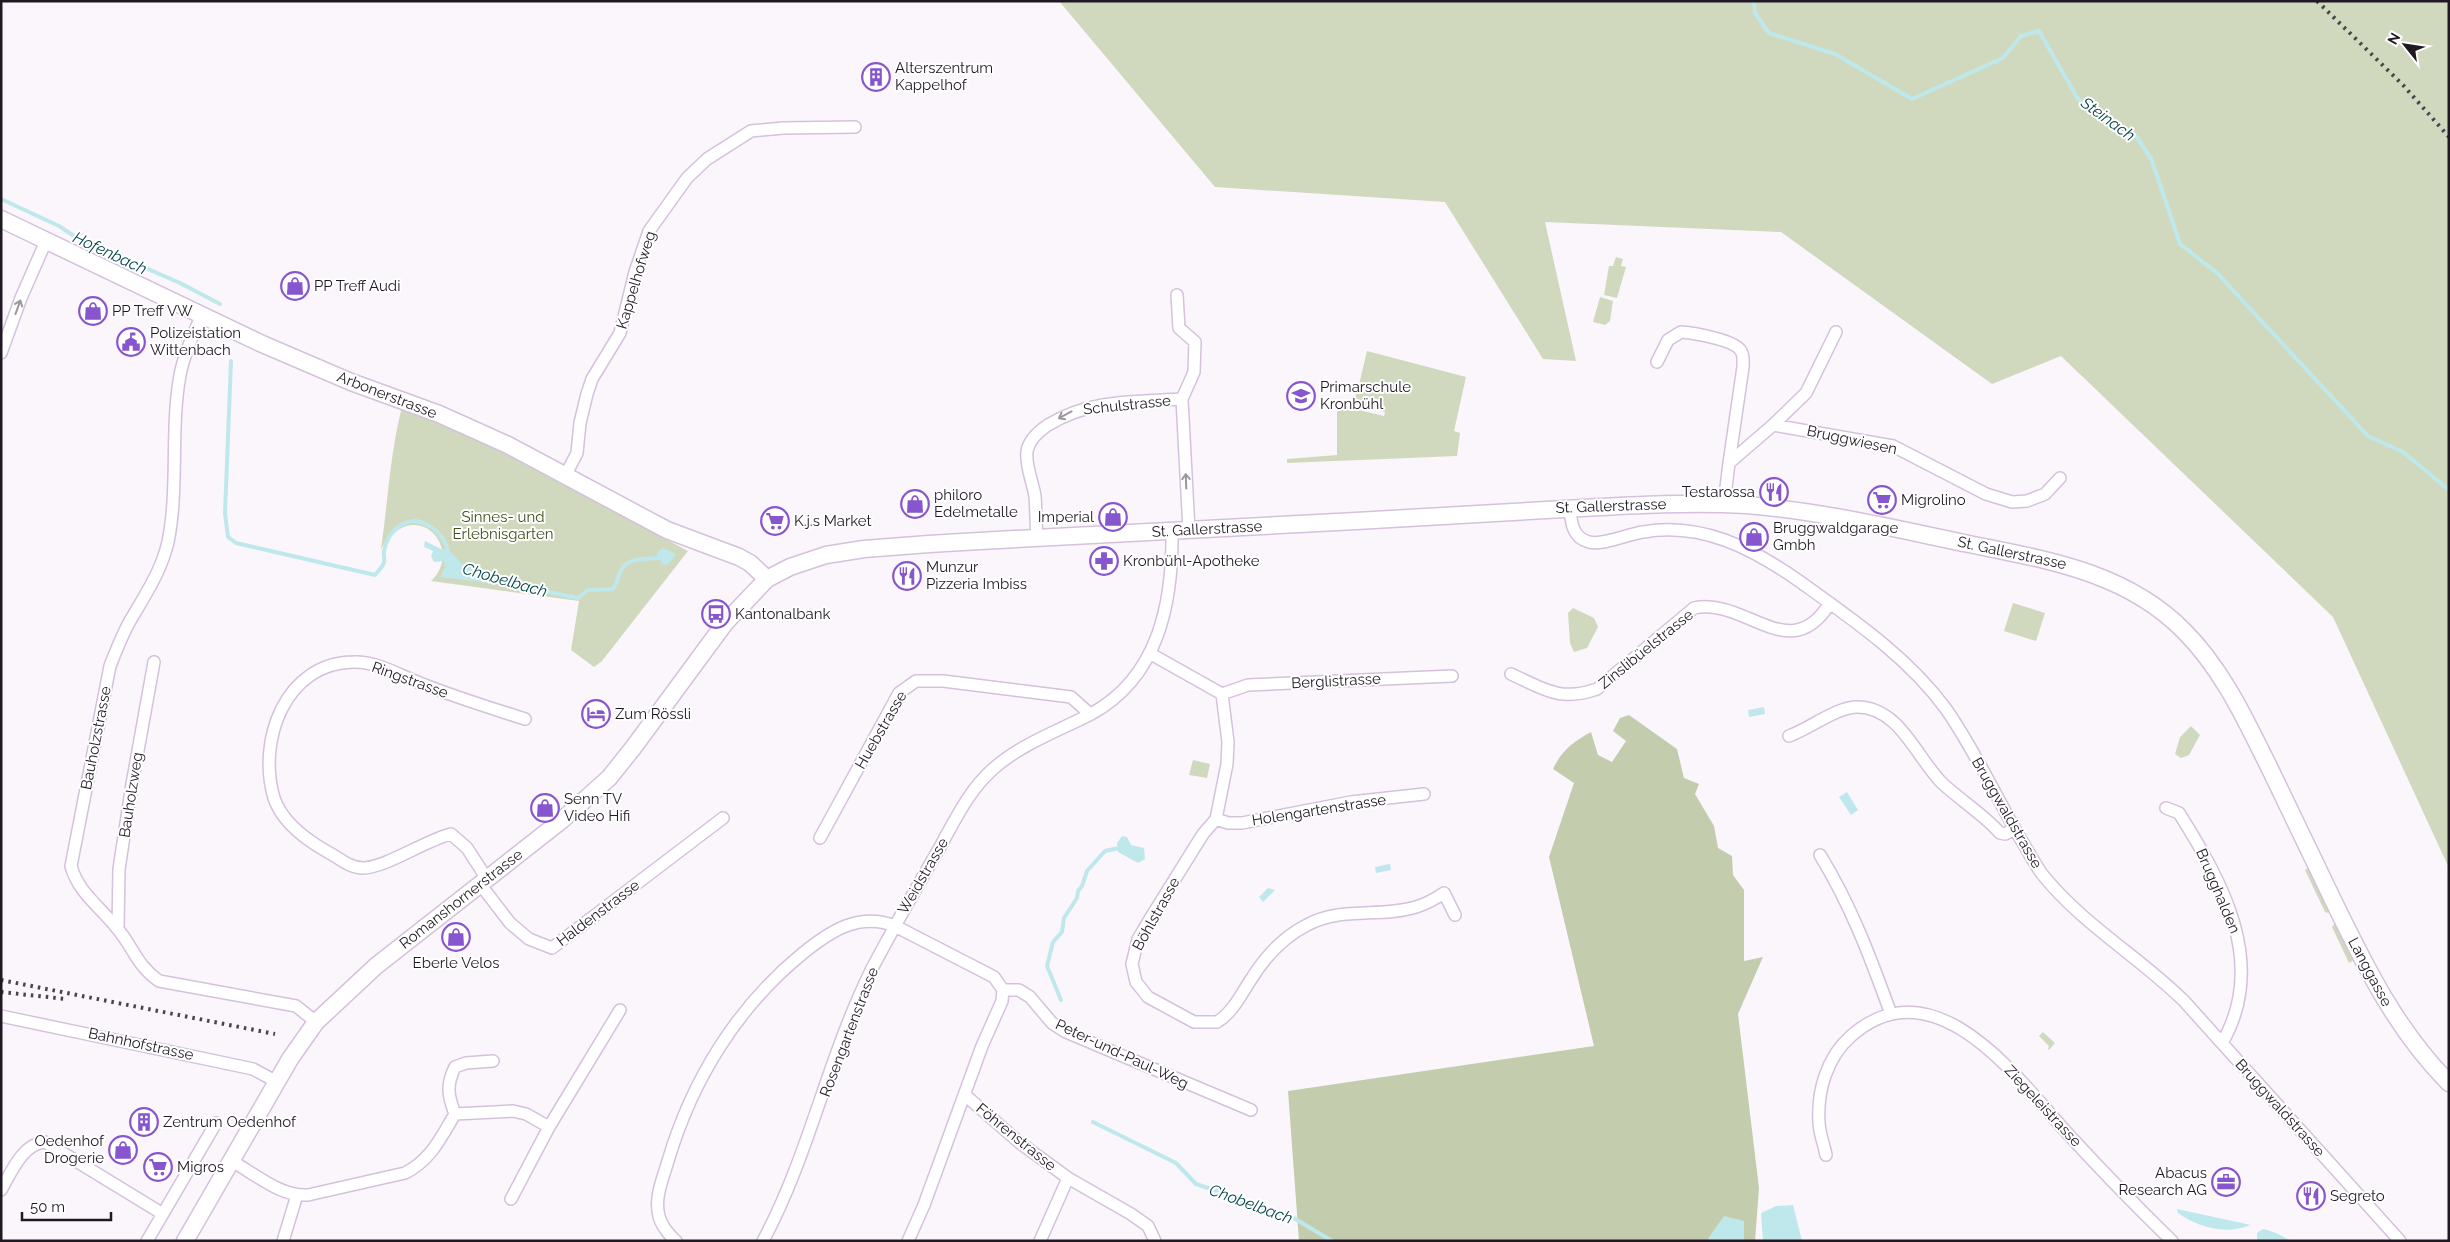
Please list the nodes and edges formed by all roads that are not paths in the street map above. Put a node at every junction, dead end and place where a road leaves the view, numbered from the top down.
1 (855, 127) dead end
2 (1, 219) edge
3 (46, 241) junction
4 (1177, 295) dead end
5 (202, 315) junction
6 (1836, 332) dead end
7 (1, 353) edge
8 (1657, 362) dead end
9 (1182, 400) junction
10 (1773, 425) junction
11 (1729, 462) junction
12 (565, 476) junction
13 (2060, 478) dead end
14 (1724, 504) junction
15 (1570, 509) junction
16 (1189, 530) junction
17 (1172, 531) junction
18 (1037, 538) junction
19 (767, 579) junction
20 (1830, 603) junction
21 (1151, 654) junction
22 (154, 662) dead end
23 (1511, 674) dead end
24 (1452, 676) dead end
25 (1222, 694) junction
26 (1090, 714) junction
27 (525, 719) dead end
28 (1789, 736) dead end
29 (1424, 794) dead end
30 (2166, 808) dead end
31 (723, 818) dead end
32 (1216, 819) junction
33 (2015, 829) junction
34 (820, 838) dead end
35 (2309, 850) joint
36 (1820, 854) dead end
37 (483, 882) junction
38 (1455, 915) dead end
39 (895, 926) junction
40 (118, 928) junction
41 (1003, 990) junction
42 (620, 1010) dead end
43 (1891, 1014) junction
44 (1, 1016) edge
45 (316, 1022) junction
46 (2222, 1044) junction
47 (493, 1061) dead end
48 (277, 1082) junction
49 (2449, 1083) edge
50 (965, 1095) junction
51 (1251, 1110) dead end
52 (455, 1114) junction
53 (216, 1123) dead end
54 (549, 1127) junction
55 (1826, 1155) dead end
56 (230, 1160) junction
57 (1068, 1178) junction
58 (1, 1190) edge
59 (297, 1196) junction
60 (511, 1199) dead end
61 (163, 1214) junction
62 (147, 1241) edge
63 (185, 1241) edge
64 (283, 1241) edge
65 (676, 1241) edge
66 (763, 1241) edge
67 (908, 1241) edge
68 (1040, 1241) edge
69 (1155, 1241) edge
70 (2172, 1241) edge
71 (2400, 1241) edge

1 - 12 street, Kappelhofweg
2 - 3 main road, Arbonerstrasse
3 - 5 main road, Arbonerstrasse
7 -> 3 street
4 - 9 street, Schulstrasse
5 - 12 main road, Arbonerstrasse
5 - 40 street, Bauholzstrasse
6 - 10 street, Bruggwiesen
8 - 11 street
16 -> 9 street, Schulstrasse
9 -> 18 street, Schulstrasse
10 - 11 street, Bruggwiesen
10 - 13 street, Bruggwiesen
11 - 14 street
12 - 19 main road, Arbonerstrasse
14 - 15 main road, St. Gallerstrasse
14 - 35 main road, St. Gallerstrasse
15 - 16 main road, St. Gallerstrasse
15 - 20 street, Bruggwaldstrasse
16 - 17 main road, St. Gallerstrasse
17 - 18 main road, St. Gallerstrasse
17 - 21 street, Weidstrasse
18 - 19 main road, St. Gallerstrasse
19 - 37 main road, Romanshornerstrasse
20 - 23 street, Zinslibüelstrasse
20 - 33 street, Bruggwaldstrasse
21 - 25 street
21 - 26 street, Weidstrasse
22 - 40 street, Bauholzweg
24 - 25 street, Berglistrasse
25 - 32 street, Böhlstrasse
26 - 34 street, Huebstrasse
26 - 39 street, Weidstrasse
27 - 37 street, Ringstrasse
28 - 33 street
29 - 32 street, Holengartenstrasse
30 - 46 street, Brugghalden
31 - 37 street, Haldenstrasse
32 - 38 street, Böhlstrasse
33 - 46 street, Bruggwaldstrasse
35 - 49 main road, Langgasse
36 - 43 street
37 - 45 main road, Romanshornerstrasse
39 - 41 street, Weidstrasse
39 - 65 street
39 - 66 street, Rosengartenstrasse
40 - 45 street, Bauholzstrasse
41 - 50 street
41 - 51 street, Peter-und-Paul-Weg
42 - 54 street
43 - 55 street, Ziegeleistrasse
43 - 70 street, Ziegeleistrasse
44 - 48 street, Bahnhofstrasse
45 - 48 main road, Romanshornerstrasse
46 - 71 street, Bruggwaldstrasse
47 - 52 street
48 - 56 main road, Romanshornerstrasse
50 - 57 street, Föhrenstrasse
50 - 67 street
52 - 54 street
52 - 59 street
53 - 61 street
54 - 60 street
56 - 59 street
56 - 63 main road, Romanshornerstrasse
57 - 68 street, Föhrenstrasse
57 - 69 street, Föhrenstrasse
58 - 61 street
59 - 64 street
61 - 62 street

